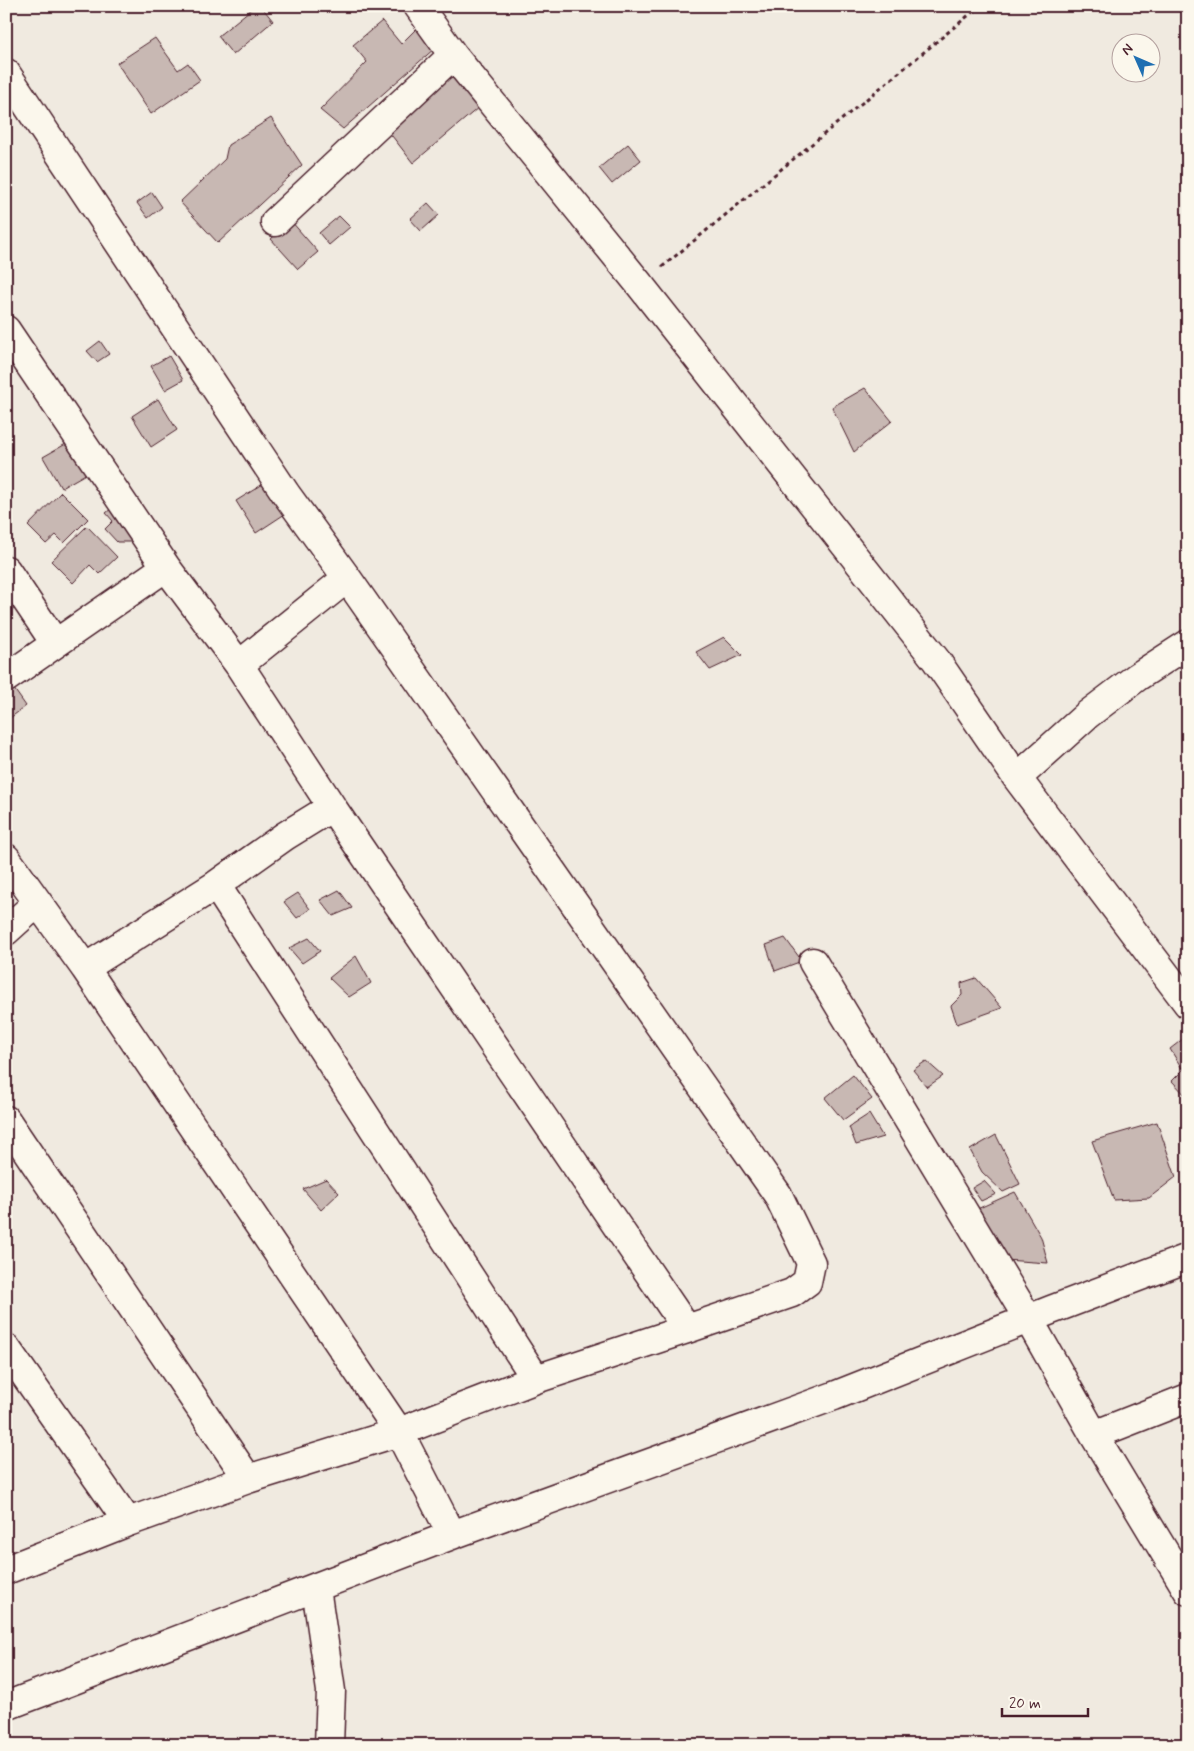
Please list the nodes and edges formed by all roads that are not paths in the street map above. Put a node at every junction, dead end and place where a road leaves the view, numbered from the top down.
1 (418, 6) edge
2 (453, 55) junction
3 (6, 73) edge
4 (275, 222) dead end
5 (6, 330) edge
6 (166, 567) junction
7 (6, 570) edge
8 (347, 578) junction
9 (55, 644) junction
10 (1188, 644) edge
11 (239, 665) junction
12 (6, 678) edge
13 (1018, 778) junction
14 (332, 807) junction
15 (6, 858) edge
16 (216, 885) junction
17 (37, 903) junction
18 (6, 931) edge
19 (813, 962) dead end
20 (84, 968) junction
21 (1188, 1004) edge
22 (6, 1120) edge
23 (1188, 1258) edge
24 (1029, 1320) junction
25 (687, 1329) junction
26 (6, 1348) edge
27 (536, 1378) junction
28 (1188, 1399) edge
29 (399, 1432) junction
30 (1094, 1436) junction
31 (248, 1479) junction
32 (128, 1522) junction
33 (452, 1534) junction
34 (6, 1570) edge
35 (316, 1588) junction
36 (1188, 1591) edge
37 (6, 1706) edge
38 (329, 1745) edge

1 - 2 street
2 - 4 street
2 - 13 street
3 - 8 street
5 - 6 street
6 - 9 street
6 - 11 street
7 - 9 street
8 - 11 street
8 - 25 street
9 - 12 street
10 - 13 street
11 - 14 street
13 - 21 street
14 - 16 street
14 - 25 street
15 - 17 street
16 - 20 street
16 - 27 street
17 - 18 street
17 - 20 street
19 - 24 street
20 - 29 street
22 - 31 street
23 - 24 street
24 - 30 street
24 - 33 street
25 - 27 street
26 - 32 street
27 - 29 street
28 - 30 street
29 - 31 street
29 - 33 street
30 - 36 street
31 - 32 street
32 - 34 street
33 - 35 street
35 - 37 street
35 - 38 street

